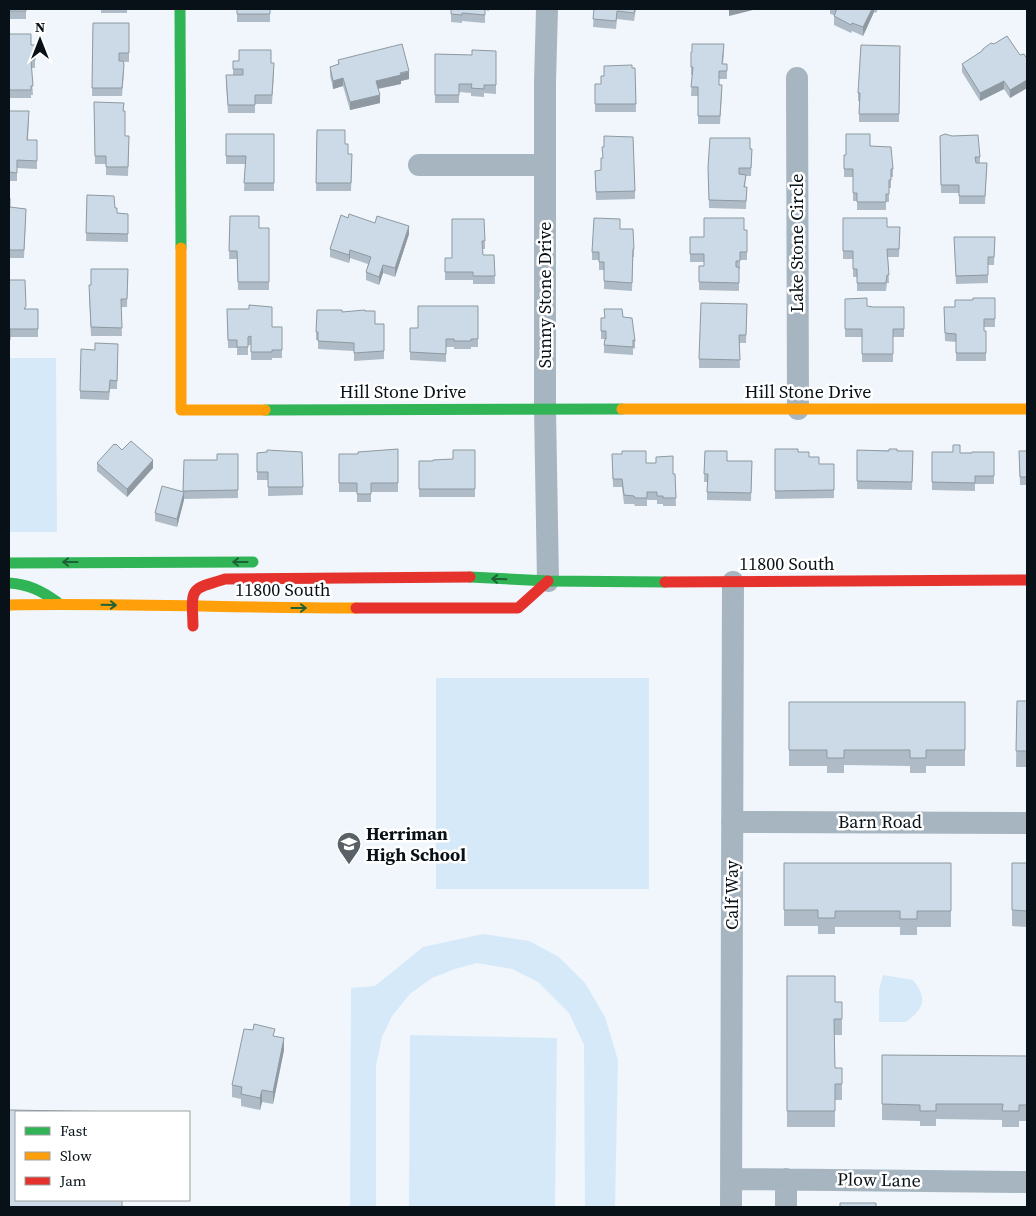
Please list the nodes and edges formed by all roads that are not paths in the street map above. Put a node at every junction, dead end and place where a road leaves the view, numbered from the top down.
1 (180, 9) edge
2 (547, 9) edge
3 (796, 78) dead end
4 (420, 165) dead end
5 (545, 165) junction
6 (545, 409) junction
7 (798, 409) junction
8 (1027, 409) edge
9 (267, 562) dead end
10 (9, 563) edge
11 (522, 569) dead end
12 (1027, 580) edge
13 (548, 581) junction
14 (733, 582) junction
15 (9, 583) edge
16 (60, 604) junction
17 (9, 605) edge
18 (192, 607) junction
19 (250, 608) junction
20 (233, 620) dead end
21 (193, 626) dead end
22 (732, 822) junction
23 (1027, 823) edge
24 (732, 1179) junction
25 (786, 1180) junction
26 (1027, 1182) edge
27 (732, 1207) edge
28 (786, 1207) edge

1 - 6 main road, Hill Stone Drive
2 - 5 street, Sunny Stone Drive
3 - 7 street, Lake Stone Circle
4 - 5 street
5 - 6 street, Sunny Stone Drive
6 - 7 main road, Hill Stone Drive
6 - 13 street, Sunny Stone Drive
7 - 8 main road, Hill Stone Drive
9 -> 10 main road, 11800 South
11 - 13 main road, 11800 South
12 - 14 main road, 11800 South
13 - 14 main road, 11800 South
13 -> 18 main road
19 -> 13 main road, 11800 South
14 - 22 street, Calf Way
15 - 16 main road
16 - 17 main road, 11800 South
16 -> 18 main road, 11800 South
18 - 19 main road, 11800 South
18 - 21 main road
19 - 20 main road
22 - 23 street, Barn Road
22 - 24 street, Calf Way
24 - 25 street, Plow Lane
24 - 27 street, Calf Way
25 - 26 street, Plow Lane
25 - 28 street

